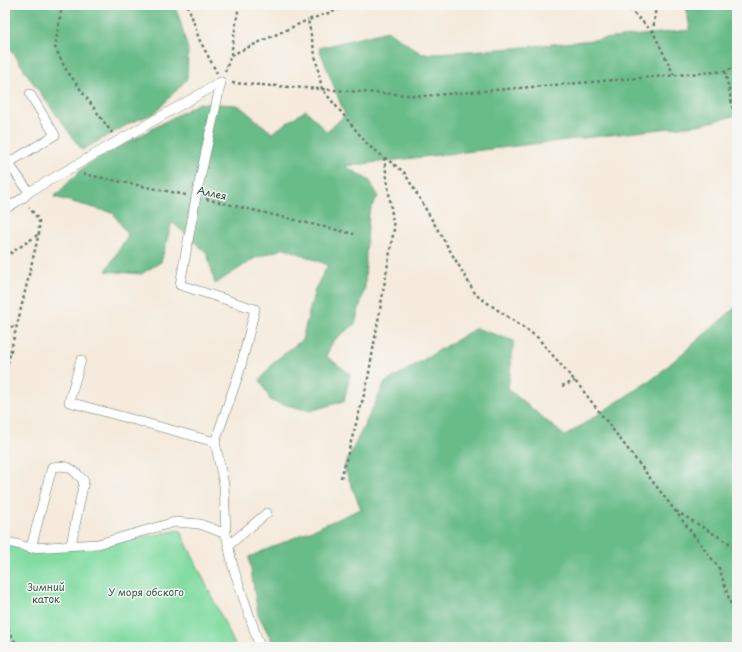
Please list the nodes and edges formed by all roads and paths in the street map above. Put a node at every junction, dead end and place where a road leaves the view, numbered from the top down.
1 (62, 5) edge
2 (188, 5) edge
3 (239, 5) edge
4 (352, 5) edge
5 (625, 5) edge
6 (656, 5) edge
7 (308, 20) junction
8 (653, 32) junction
9 (231, 55) junction
10 (737, 67) edge
11 (725, 71) junction
12 (674, 76) junction
13 (221, 82) junction
14 (322, 89) junction
15 (30, 94) dead end
16 (737, 128) edge
17 (119, 141) junction
18 (384, 157) junction
19 (7, 165) edge
20 (66, 171) junction
21 (26, 195) junction
22 (196, 197) junction
23 (5, 209) edge
24 (39, 234) junction
25 (354, 234) dead end
26 (5, 257) edge
27 (5, 326) edge
28 (16, 328) junction
29 (82, 360) dead end
30 (6, 364) edge
31 (5, 375) edge
32 (575, 380) junction
33 (562, 386) dead end
34 (215, 442) junction
35 (341, 478) dead end
36 (674, 510) junction
37 (267, 513) dead end
38 (226, 534) junction
39 (5, 541) edge
40 (71, 545) junction
41 (229, 545) junction
42 (31, 548) junction
43 (737, 548) edge
44 (737, 623) edge
45 (5, 624) edge
46 (18, 647) edge
47 (260, 647) edge

1 - 17 path
2 - 13 path
3 - 9 path
4 - 7 path
5 - 8 path
6 - 8 path
7 - 9 path
7 - 14 path
8 - 12 path
9 - 13 path
10 - 11 path
11 - 12 path
11 - 16 path
12 - 14 path
13 - 14 path
13 - 17 lane
13 - 22 lane
14 - 18 path
15 - 19 lane
17 - 20 lane
18 - 32 path
18 - 35 path
19 - 21 lane
20 - 21 lane
20 - 22 path, Аллея
21 - 23 lane
21 - 24 path
22 - 25 path, Аллея
22 - 34 lane
24 - 26 path
24 - 28 path
27 - 28 path
28 - 30 path
29 - 34 lane
30 - 31 path
32 - 33 path
32 - 36 path
34 - 38 lane
36 - 43 path
36 - 44 path
37 - 41 lane
38 - 40 lane
38 - 41 lane
39 - 42 lane
40 - 42 lane
40 - 42 lane
41 - 47 lane
45 - 46 path

